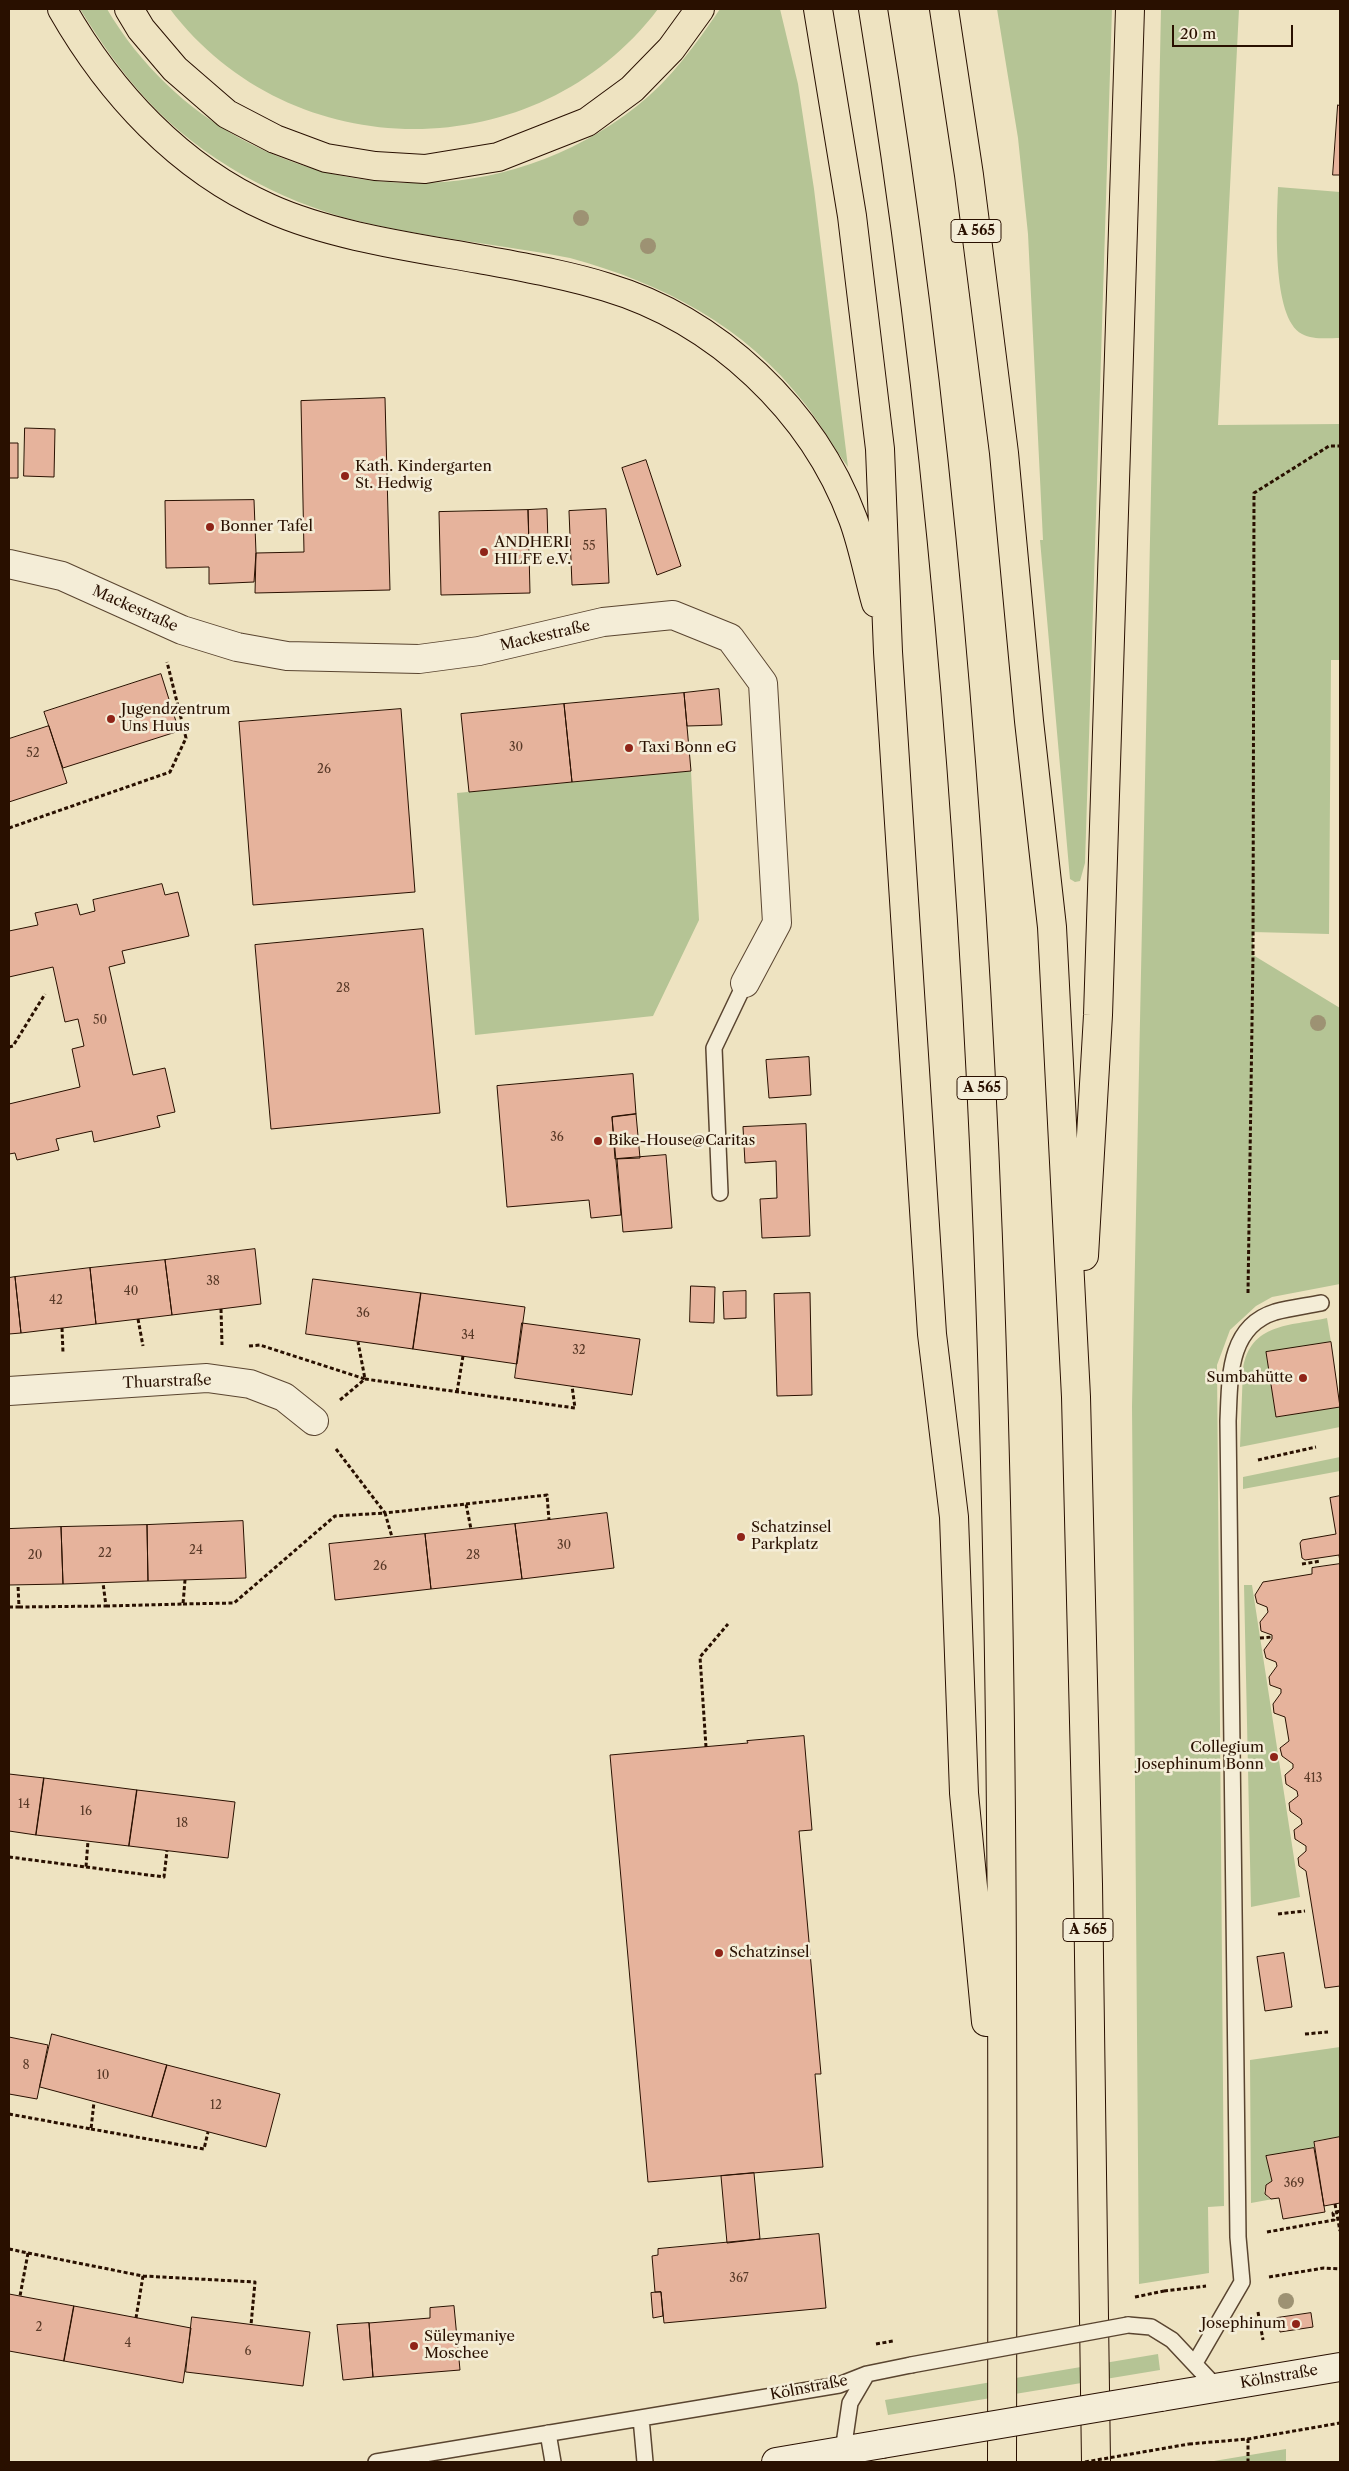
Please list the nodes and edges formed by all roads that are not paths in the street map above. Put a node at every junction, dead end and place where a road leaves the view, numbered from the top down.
1 (62, 9) edge
2 (129, 9) edge
3 (700, 9) edge
4 (818, 9) edge
5 (873, 9) edge
6 (944, 9) edge
7 (1130, 9) edge
8 (9, 564) edge
9 (888, 652) junction
10 (746, 983) joint
11 (720, 1193) dead end
12 (1321, 1302) dead end
13 (9, 1391) edge
14 (1076, 1397) junction
15 (314, 1421) road end
16 (1001, 2173) junction
17 (1195, 2363) junction
18 (1340, 2367) edge
19 (867, 2374) junction
20 (1217, 2388) junction
21 (641, 2418) junction
22 (548, 2433) junction
23 (843, 2451) junction
24 (376, 2462) edge
25 (553, 2462) edge
26 (645, 2462) edge
27 (776, 2462) edge
28 (1002, 2462) edge
29 (1096, 2462) edge

1 - 9 highway
2 - 3 highway
4 - 9 highway
5 - 16 highway, A 565
6 - 14 highway, A 565
7 - 14 highway
8 - 10 street, Mackestraße
9 - 16 highway
10 - 11 lane
12 - 17 lane
13 - 15 street, Thuarstraße
14 - 29 highway, A 565
16 - 28 highway, A 565
17 - 19 lane, Kölnstraße, bridge
17 - 20 lane, Kölnstraße
18 - 20 street, Kölnstraße
19 - 21 lane, Kölnstraße
19 - 23 lane
20 - 23 street, Kölnstraße, bridge
21 - 22 lane, Kölnstraße
21 - 26 lane
22 - 24 lane, Kölnstraße
22 - 25 lane
23 - 27 street, Kölnstraße

